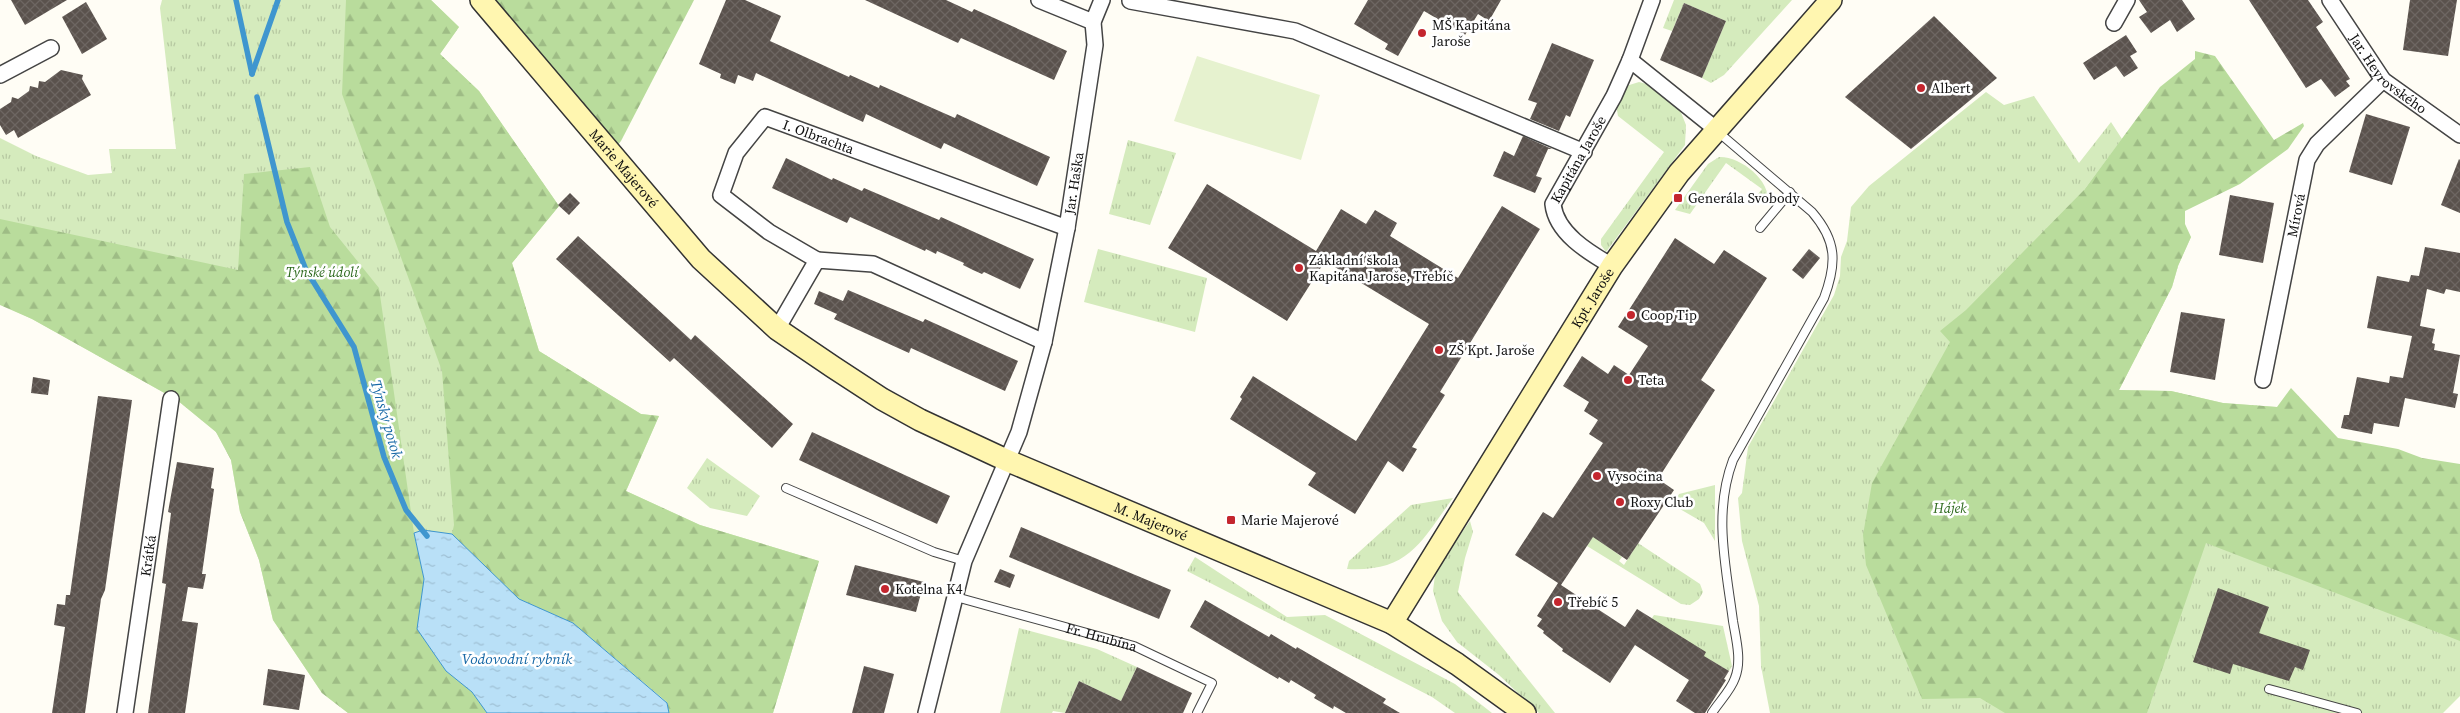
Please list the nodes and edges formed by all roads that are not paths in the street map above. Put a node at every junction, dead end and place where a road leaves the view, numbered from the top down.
1 (481, 0) edge
2 (1039, 0) edge
3 (1102, 0) edge
4 (1652, 0) edge
5 (1831, 0) edge
6 (2127, 0) edge
7 (1130, 1) edge
8 (2334, 2) edge
9 (1093, 22) junction
10 (2114, 23) dead end
11 (51, 48) dead end
12 (1630, 60) junction
13 (1, 72) edge
14 (2383, 80) junction
15 (1716, 130) junction
16 (2460, 134) edge
17 (1584, 152) junction
18 (1790, 192) junction
19 (1067, 228) junction
20 (1760, 228) dead end
21 (817, 260) junction
22 (1612, 266) junction
23 (777, 329) junction
24 (1044, 342) junction
25 (2262, 380) dead end
26 (171, 399) dead end
27 (1006, 460) junction
28 (786, 488) dead end
29 (964, 561) junction
30 (956, 597) junction
31 (1392, 623) junction
32 (2269, 689) dead end
33 (125, 713) edge
34 (926, 713) edge
35 (1197, 713) edge
36 (1525, 713) edge
37 (1712, 713) edge
38 (2357, 713) edge

1 - 23 street, Marie Majerové
2 - 9 street
3 - 9 street, Jar. Haška
4 - 12 street, Kapitána Jaroše
5 - 15 street, Kpt. Jaroše
6 - 10 street
7 - 17 street
8 - 14 street, Jar. Heyrovského
9 - 19 street, Jar. Haška
11 - 13 street
12 - 15 street
12 - 17 street, Kapitána Jaroše
14 - 16 street, Jar. Heyrovského
14 - 25 street, Mírová
15 - 18 lane
15 - 22 street, Kpt. Jaroše
17 - 22 street, Kapitána Jaroše
18 - 20 lane
18 - 37 lane
19 - 21 street, I. Olbrachta
19 - 24 street, Jar. Haška
21 - 23 street
21 - 24 street
22 - 31 street, Kpt. Jaroše
23 - 27 street, M. Majerové
24 - 27 street, Jar. Haška
26 - 33 street, Krátká
27 - 29 street
27 - 31 street, M. Majerové
28 - 29 lane
29 - 30 street
30 - 34 street
30 - 35 lane, Fr. Hrubína
31 - 36 street, M. Majerové
32 - 38 lane

